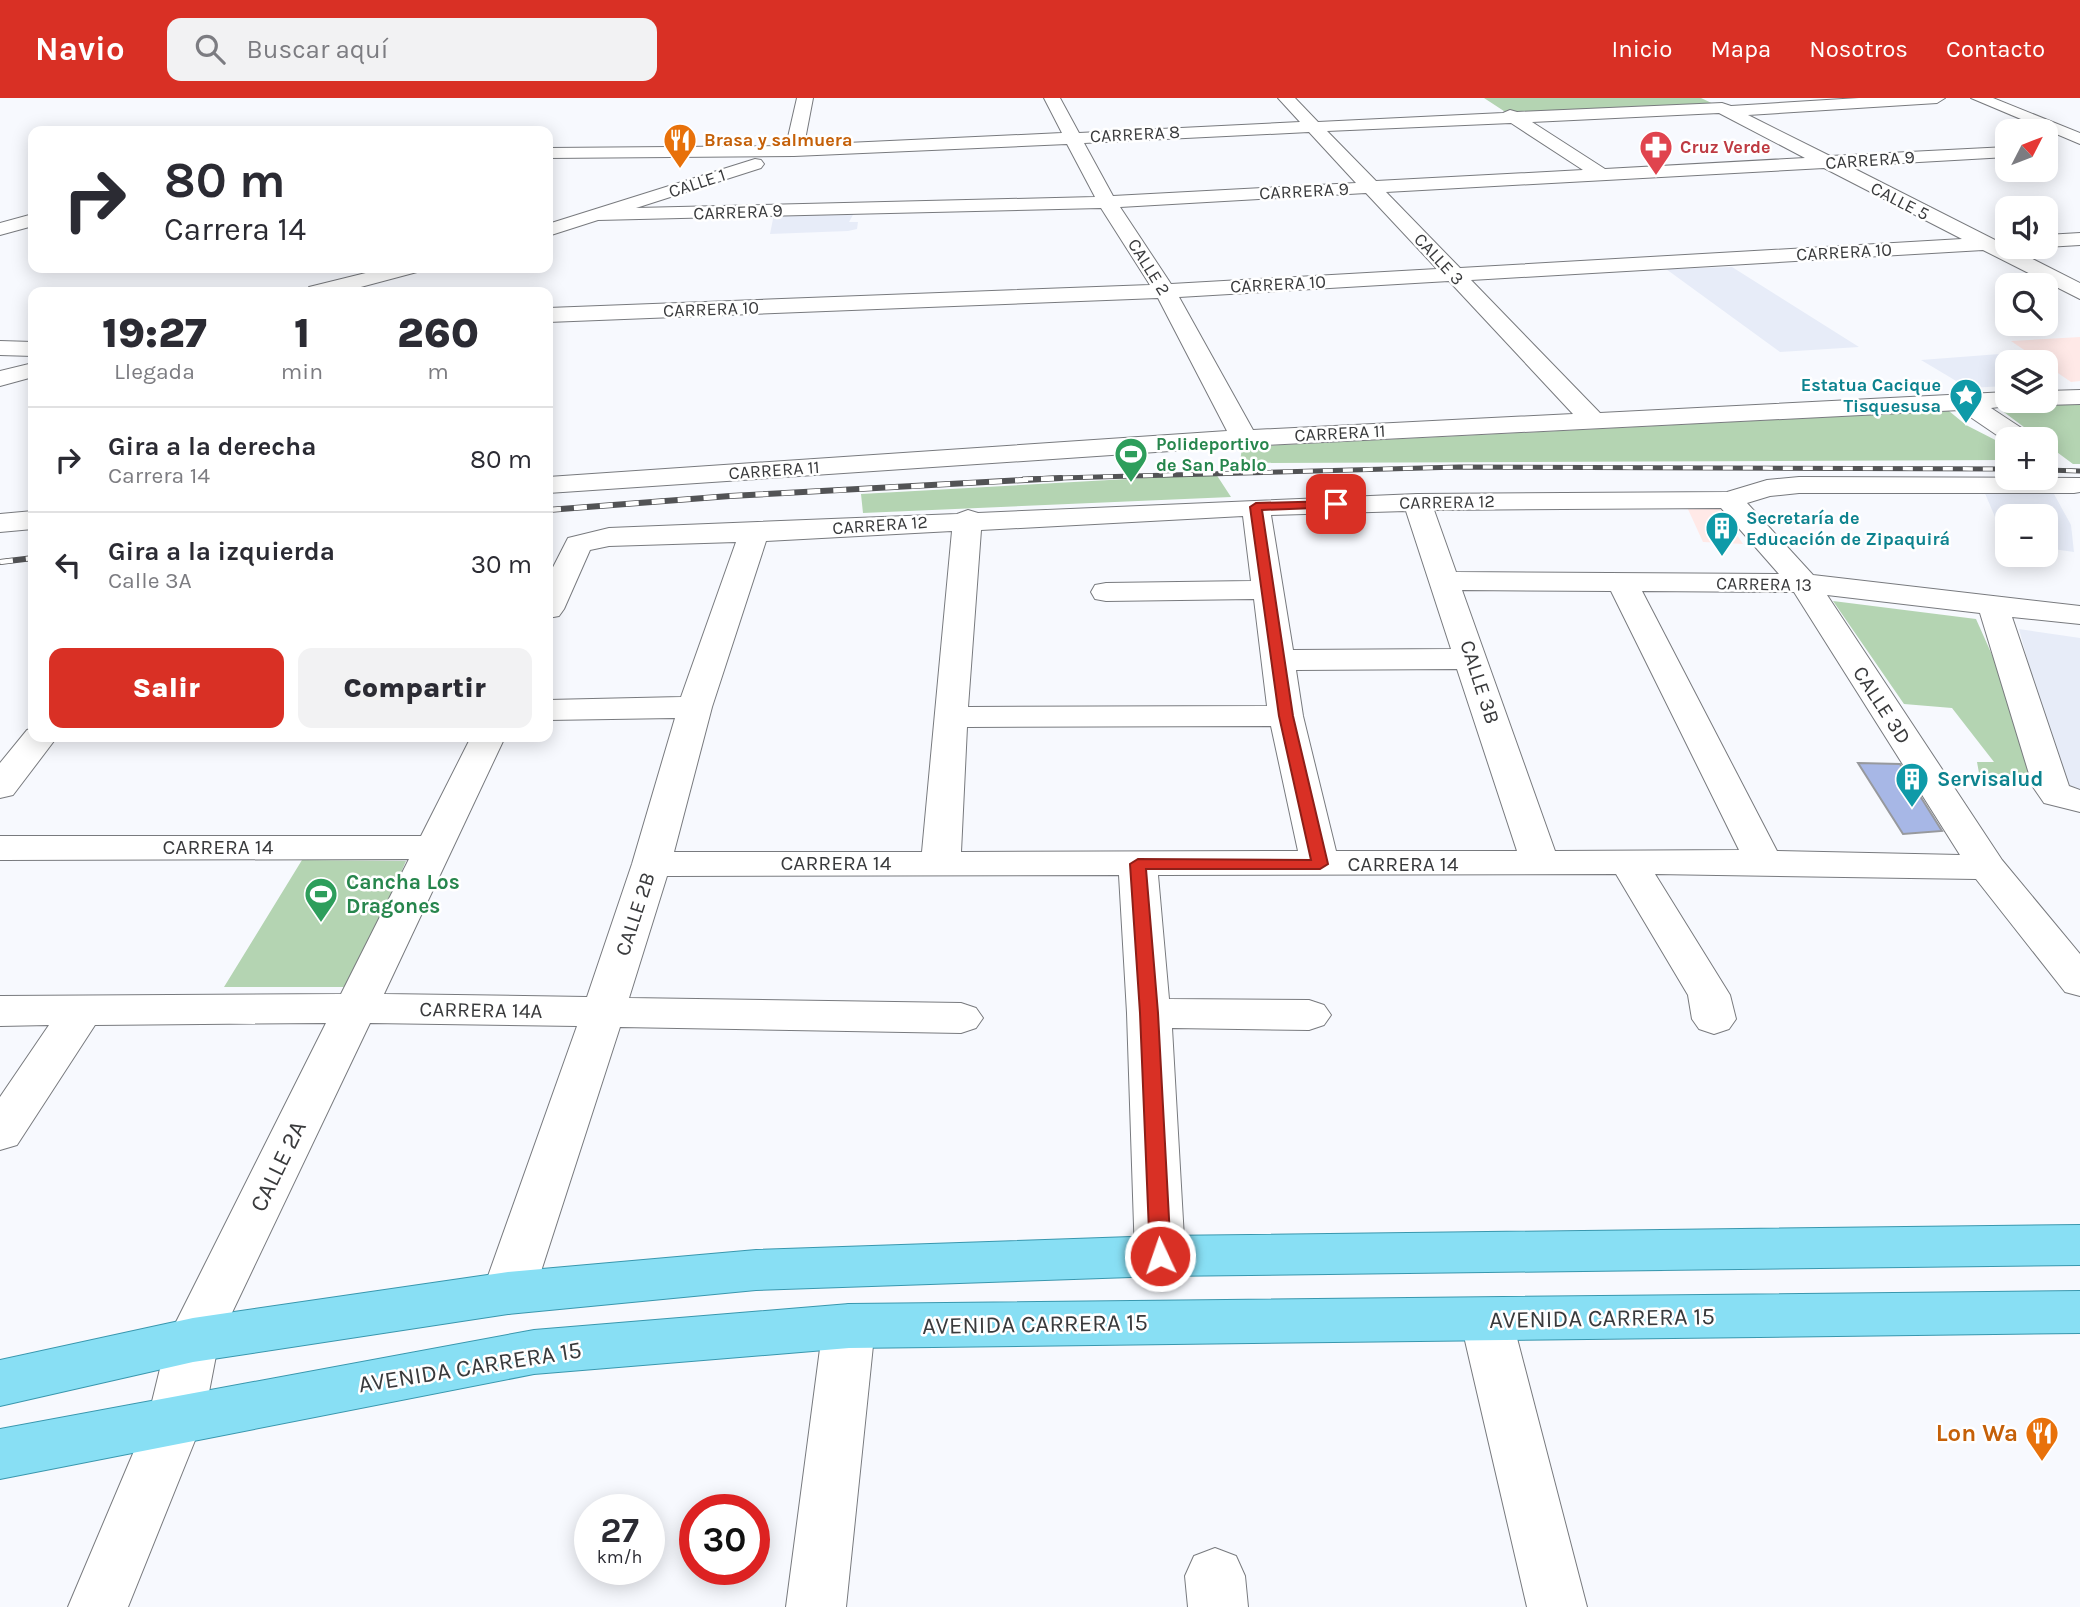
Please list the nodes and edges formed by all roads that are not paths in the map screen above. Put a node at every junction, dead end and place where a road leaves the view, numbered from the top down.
1 (805, 98) edge
2 (1052, 98) edge
3 (1286, 98) edge
4 (1937, 98) edge
5 (1979, 98) edge
6 (1726, 110) junction
7 (1510, 116) junction
8 (1312, 126) junction
9 (1074, 137) junction
10 (2080, 139) edge
11 (2080, 147) edge
12 (2058, 148) edge
13 (794, 151) junction
14 (553, 153) edge
15 (1995, 153) edge
16 (1826, 163) junction
17 (1601, 174) junction
18 (1374, 188) junction
19 (1107, 202) junction
20 (600, 215) junction
21 (28, 221) edge
22 (0, 229) edge
23 (553, 229) edge
24 (2080, 239) edge
25 (2058, 240) edge
26 (1985, 244) junction
27 (1995, 244) edge
28 (391, 273) edge
29 (1453, 275) junction
30 (336, 287) edge
31 (1165, 291) junction
32 (2080, 292) edge
33 (553, 315) edge
34 (0, 348) edge
35 (28, 349) edge
36 (28, 363) edge
37 (0, 371) edge
38 (28, 371) edge
39 (0, 379) edge
40 (2080, 397) edge
41 (2058, 398) edge
42 (1995, 401) edge
43 (1965, 402) junction
44 (1593, 420) junction
45 (2002, 427) edge
46 (1244, 438) junction
47 (2058, 465) edge
48 (553, 485) edge
49 (2077, 493) edge
50 (1729, 500) junction
51 (1417, 502) junction
52 (1256, 507) junction
53 (968, 519) junction
54 (28, 520) edge
55 (0, 523) edge
56 (754, 533) junction
57 (1446, 581) junction
58 (1622, 582) junction
59 (1804, 583) junction
60 (1268, 590) junction
61 (1106, 592) dead end
62 (553, 598) edge
63 (1993, 605) junction
64 (2080, 615) edge
65 (1473, 659) junction
66 (1280, 660) junction
67 (695, 707) junction
68 (553, 709) edge
69 (950, 716) junction
70 (1286, 716) junction
71 (35, 742) edge
72 (486, 742) edge
73 (0, 787) edge
74 (2068, 798) edge
75 (436, 847) junction
76 (0, 848) edge
77 (941, 862) junction
78 (1764, 862) junction
79 (1540, 863) junction
80 (651, 864) junction
81 (1138, 864) junction
82 (1320, 864) junction
83 (1629, 864) junction
84 (1987, 867) junction
85 (2080, 982) edge
86 (356, 1008) junction
87 (0, 1010) edge
88 (81, 1012) junction
89 (603, 1013) junction
90 (1149, 1013) junction
91 (1309, 1015) dead end
92 (961, 1018) dead end
93 (1714, 1019) dead end
94 (0, 1133) edge
95 (2080, 1245) edge
96 (1160, 1256) junction
97 (508, 1293) junction
98 (2080, 1312) edge
99 (1486, 1319) junction
100 (849, 1326) junction
101 (193, 1340) junction
102 (0, 1383) edge
103 (176, 1418) junction
104 (0, 1454) edge
105 (98, 1607) edge
106 (816, 1607) edge
107 (1557, 1607) edge

1 - 13 street
2 - 9 street, CALLE 2
3 - 8 street, CALLE 3
4 - 6 street, CARRERA 8
5 - 10 street
6 - 7 street, CARRERA 8
6 - 16 street, CALLE 5
7 - 8 street, CARRERA 8
7 - 17 street
8 - 9 street, CARRERA 8
8 - 18 street, CALLE 3
9 - 13 street, CARRERA 8
9 - 19 street, CALLE 2
11 - 12 street
13 - 14 street, CARRERA 8
13 - 20 street, CALLE 1
15 - 16 street, CARRERA 9
16 - 17 street, CARRERA 9
16 - 26 street, CALLE 5
17 - 18 street, CARRERA 9
18 - 19 street, CARRERA 9
18 - 29 street, CALLE 3
19 - 20 street, CARRERA 9
19 - 31 street, CALLE 2
20 - 23 street, CALLE 1
21 - 22 street
24 - 25 street
26 - 27 street, CARRERA 10
26 - 29 street, CARRERA 10
26 - 32 street, CALLE 5
28 - 30 street
29 - 31 street, CARRERA 10
29 - 44 street, CALLE 3
31 - 33 street, CARRERA 10
31 - 46 street, CALLE 2
34 - 35 street
36 - 37 street
38 - 39 street
40 - 41 street
42 - 43 street, CARRERA 11
43 - 44 street, CARRERA 11
43 - 45 street
44 - 46 street, CARRERA 11
46 - 48 street, CARRERA 11
47 - 49 street
49 - 50 street, CARRERA 12
50 - 51 street, CARRERA 12
50 - 59 street, CALLE 3D
51 - 52 street, CARRERA 12
51 - 57 street, CALLE 3B
52 - 53 street, CARRERA 12
52 - 60 street
53 - 56 street, CARRERA 12
53 - 69 street
54 - 55 street
56 - 62 street, CARRERA 12
56 - 67 street, CALLE 2B
57 - 58 street, CARRERA 13
57 - 65 street, CALLE 3B
58 - 59 street, CARRERA 13
58 - 78 street
59 - 63 street, CARRERA 13
59 - 84 street, CALLE 3D
60 - 61 street
60 - 66 street
63 - 64 street, CARRERA 13
63 - 74 street
65 - 66 street
65 - 79 street, CALLE 3B
66 - 70 street
67 - 68 street
67 - 80 street, CALLE 2B
69 - 70 street
69 - 77 street
70 - 82 street
71 - 73 street
72 - 75 street, CALLE 2A
75 - 76 street, CARRERA 14
75 - 86 street, CALLE 2A
77 - 80 street, CARRERA 14
77 - 81 street, CARRERA 14
78 - 83 street, CARRERA 14
78 - 84 street, CARRERA 14
79 - 82 street, CARRERA 14
79 - 83 street, CARRERA 14
80 - 89 street, CALLE 2B
81 - 82 street, CARRERA 14
81 - 90 street
83 - 93 street
84 - 85 street, CALLE 3D
86 - 88 street, CARRERA 14A
86 - 89 street, CARRERA 14A
86 - 101 street, CALLE 2A
87 - 88 street, CARRERA 14A
88 - 94 street
89 - 92 street, CARRERA 14A
89 - 97 street, CALLE 2B
90 - 91 street
90 - 96 street
95 - 96 main road
96 - 97 main road
97 - 101 main road
98 - 99 main road, AVENIDA CARRERA 15
99 - 100 main road, AVENIDA CARRERA 15
99 - 107 street
100 - 103 main road, AVENIDA CARRERA 15
100 - 106 street
101 - 102 main road
101 - 103 street, CALLE 2A
103 - 104 main road, AVENIDA CARRERA 15
103 - 105 street, CALLE 2A

